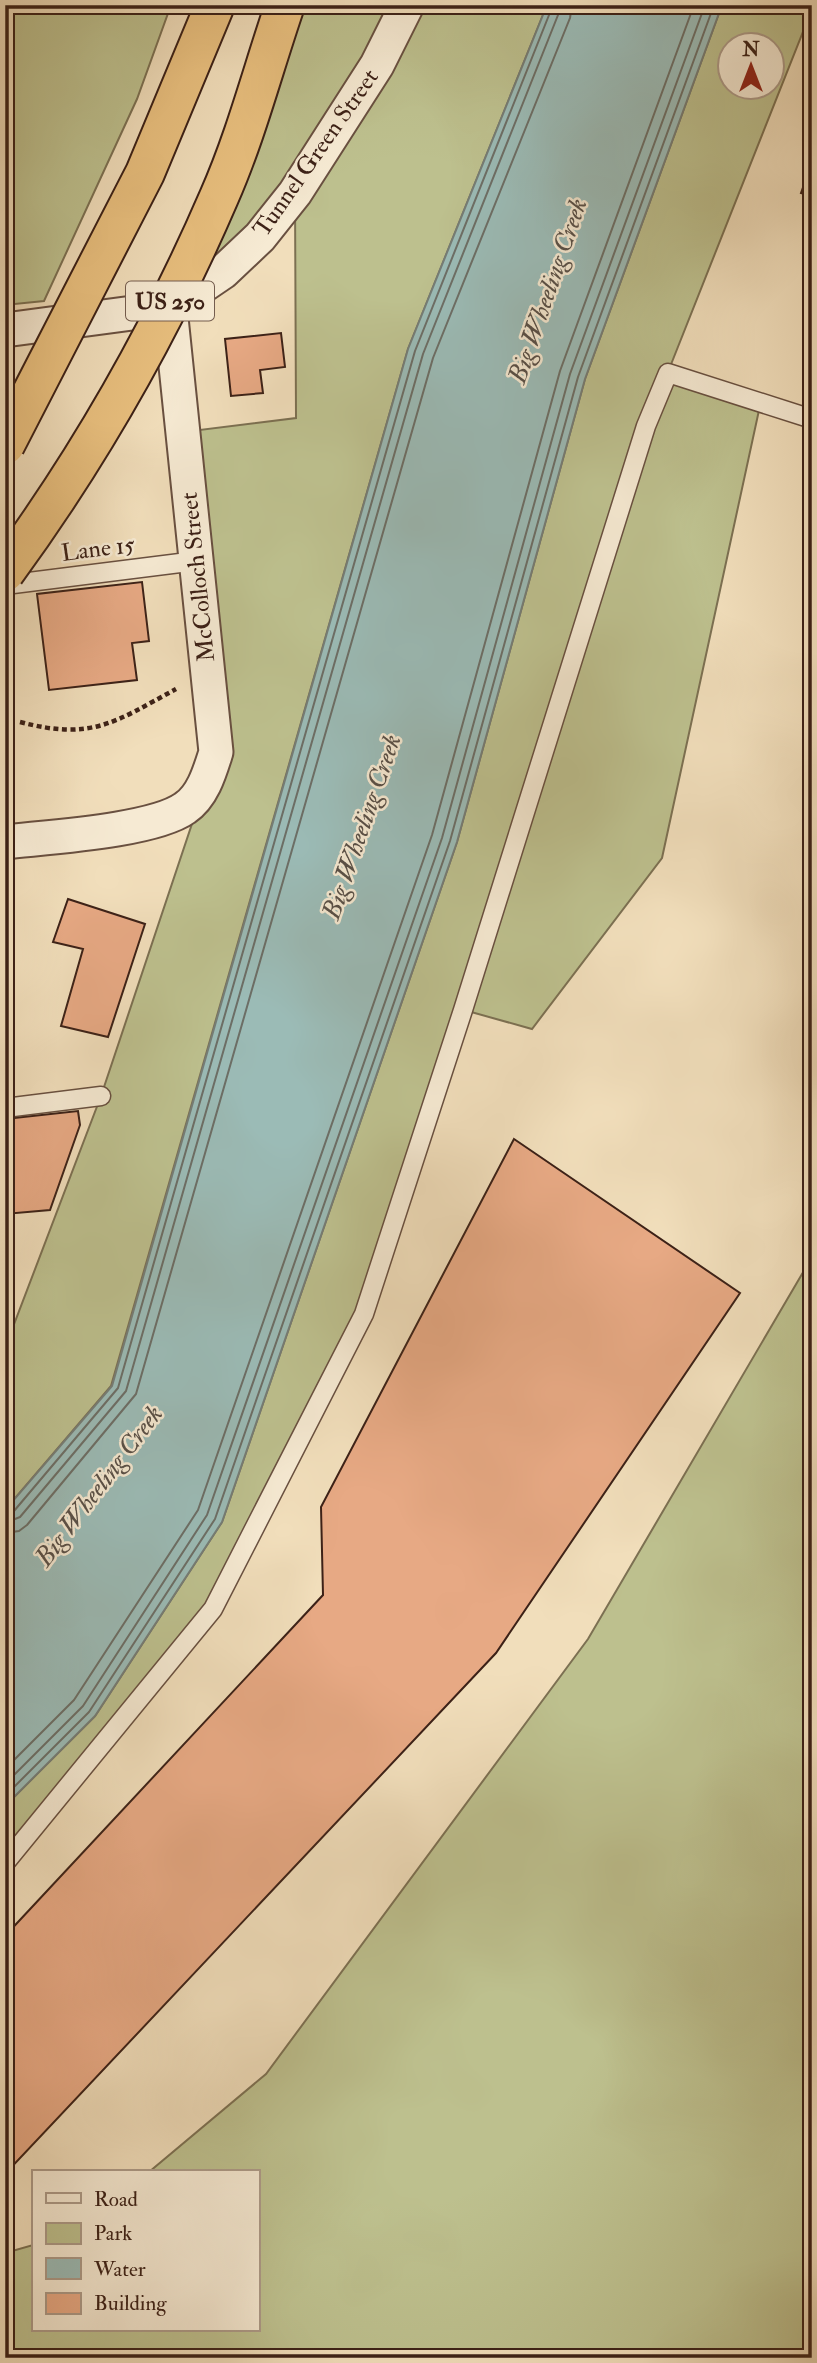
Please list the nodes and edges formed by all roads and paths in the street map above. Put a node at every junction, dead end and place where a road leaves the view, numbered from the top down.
1 (12, 5) edge
2 (215, 5) edge
3 (285, 5) edge
4 (407, 5) edge
5 (5, 14) edge
6 (170, 308) junction
7 (5, 330) edge
8 (812, 419) edge
9 (5, 444) edge
10 (196, 561) junction
11 (5, 572) edge
12 (5, 585) edge
13 (208, 673) junction
14 (20, 722) dead end
15 (5, 842) edge
16 (102, 1096) dead end
17 (5, 1108) edge
18 (5, 1863) edge

1 - 5 path
2 - 9 highway, US 250, bridge
3 - 11 highway, US 250, bridge
4 - 6 street, Tunnel Green Street
6 - 7 street
6 - 10 street, McColloch Street
8 - 18 lane
10 - 12 lane, Lane 15
10 - 13 street, McColloch Street
13 - 14 path
13 - 15 street, McColloch Street
16 - 17 lane

